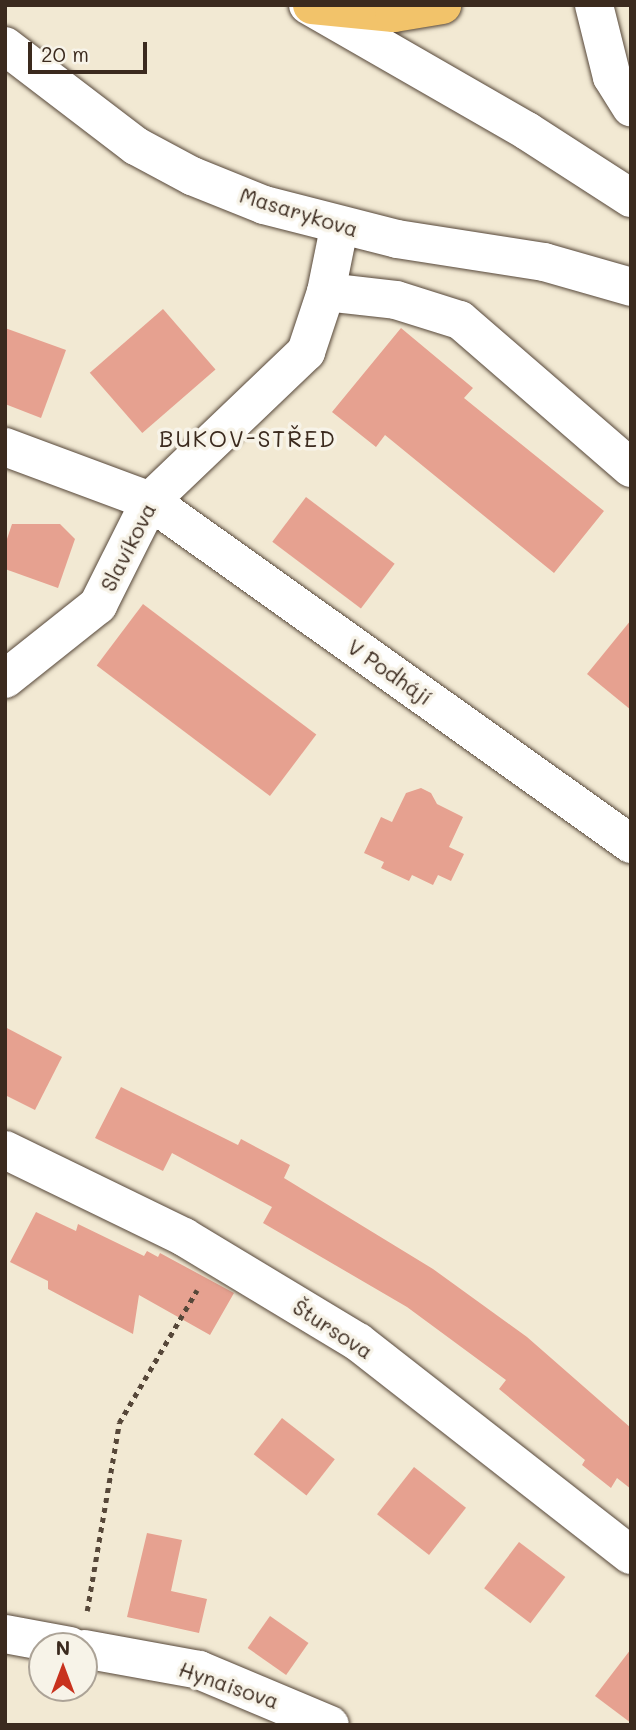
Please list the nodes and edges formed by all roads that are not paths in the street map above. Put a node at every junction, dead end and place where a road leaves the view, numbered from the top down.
1 (310, 5) edge
2 (442, 5) edge
3 (594, 5) edge
4 (5, 46) edge
5 (631, 108) edge
6 (631, 198) edge
7 (339, 228) junction
8 (631, 287) edge
9 (326, 292) junction
10 (5, 447) edge
11 (631, 468) edge
12 (150, 501) junction
13 (5, 679) edge
14 (631, 844) edge
15 (5, 1150) edge
16 (631, 1555) edge
17 (5, 1634) edge
18 (28, 1635) edge
19 (98, 1643) edge
20 (330, 1725) edge

1 - 2 main road
1 - 6 street
3 - 5 street
4 - 7 street, Masarykova
7 - 8 street, Masarykova
7 - 9 street, Slavíkova
9 - 11 street
9 - 12 street, Slavíkova
10 - 12 street, V Podhájí
12 - 13 street, Slavíkova
12 - 14 street, V Podhájí
15 - 16 street, Štursova
17 - 18 street, Hynaisova
19 - 20 street, Hynaisova

